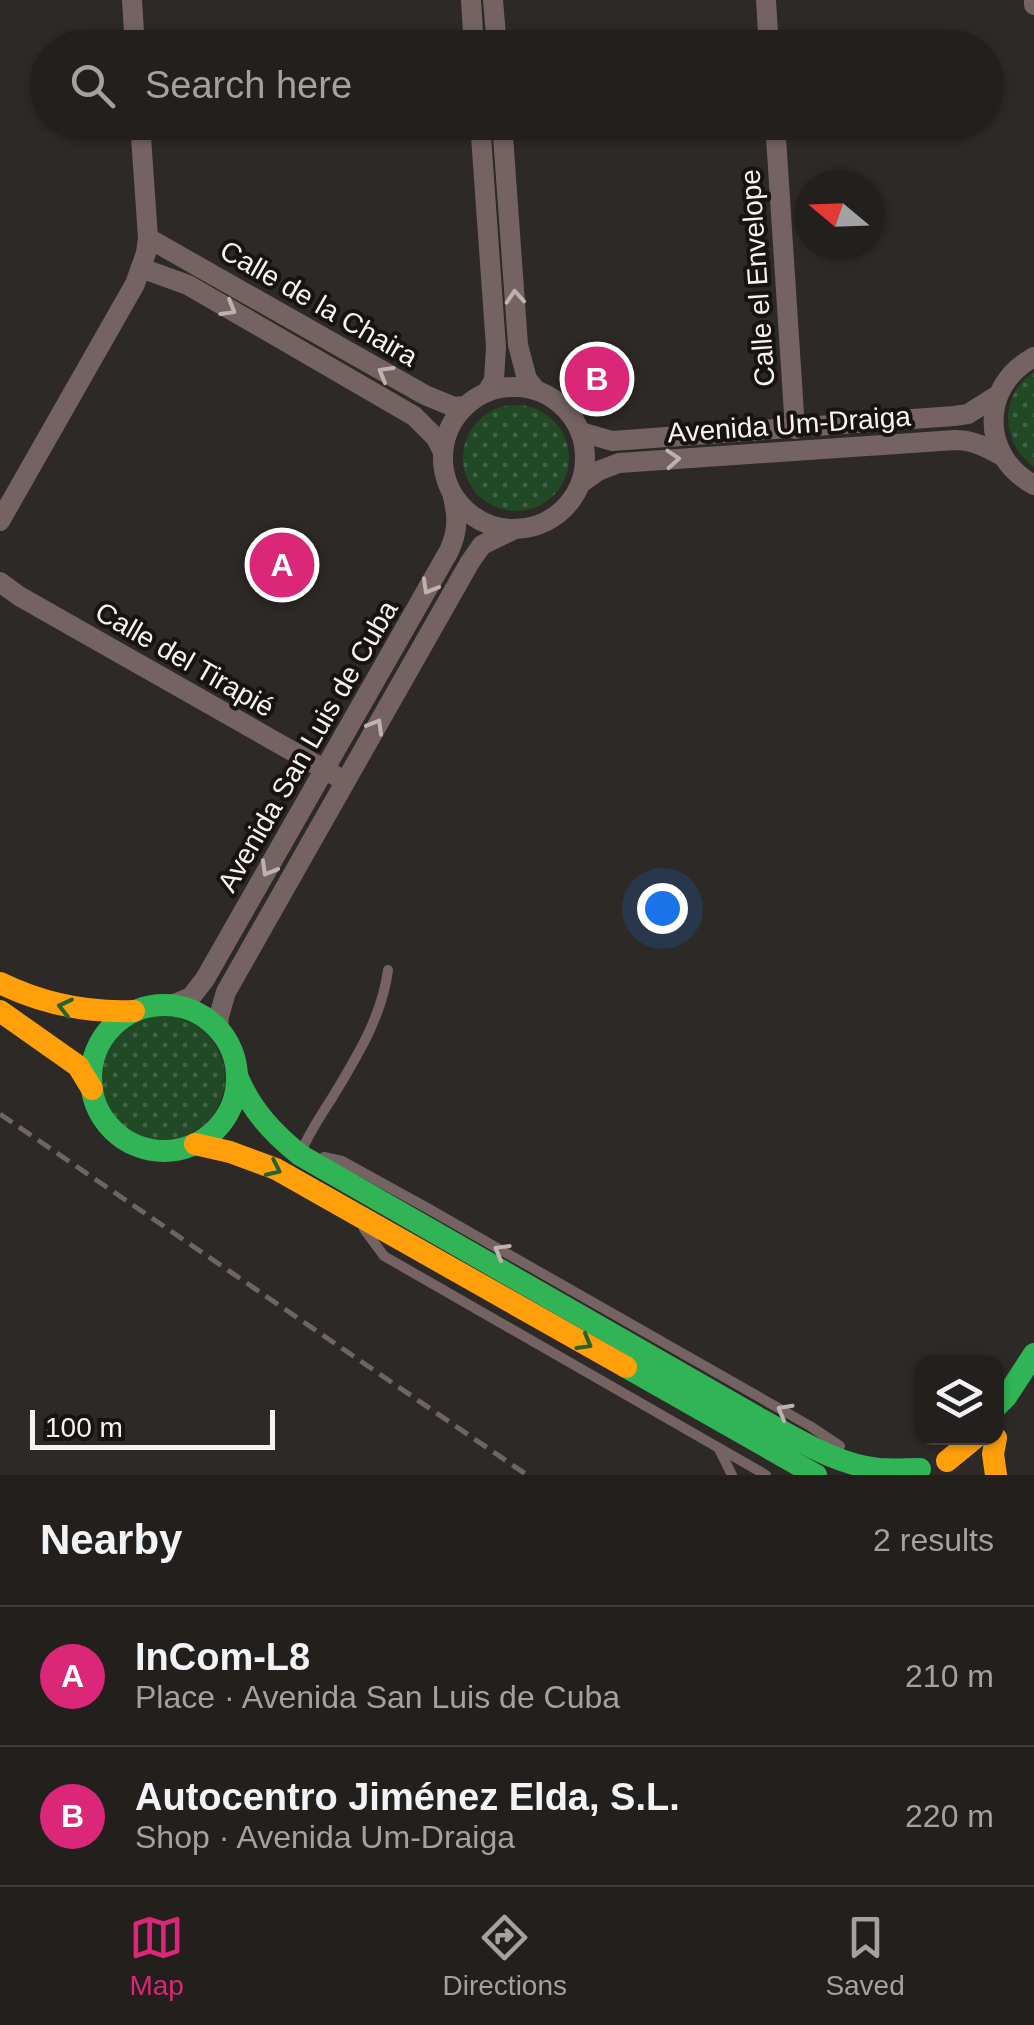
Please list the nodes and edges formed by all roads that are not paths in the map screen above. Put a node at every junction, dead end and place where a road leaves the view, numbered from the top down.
1 (132, 0) edge
2 (471, 0) edge
3 (493, 0) edge
4 (766, 0) edge
5 (134, 30) edge
6 (473, 30) edge
7 (496, 30) edge
8 (768, 30) edge
9 (141, 140) edge
10 (481, 140) edge
11 (503, 140) edge
12 (775, 140) edge
13 (148, 238) junction
14 (141, 268) junction
15 (1034, 357) edge
16 (536, 390) junction
17 (487, 392) junction
18 (998, 395) junction
19 (465, 406) junction
20 (795, 429) junction
21 (581, 432) junction
22 (443, 452) junction
23 (1002, 456) junction
24 (581, 483) junction
25 (1034, 485) edge
26 (454, 497) junction
27 (0, 521) edge
28 (513, 530) junction
29 (0, 582) edge
30 (325, 770) junction
31 (345, 781) junction
32 (388, 970) dead end
33 (0, 983) edge
34 (172, 1005) junction
35 (0, 1011) edge
36 (134, 1011) junction
37 (218, 1028) junction
38 (238, 1078) junction
39 (92, 1089) junction
40 (195, 1144) junction
41 (300, 1155) junction
42 (348, 1208) junction
43 (1034, 1354) edge
44 (1004, 1398) edge
45 (968, 1445) edge
46 (994, 1445) edge
47 (718, 1448) junction
48 (947, 1461) junction
49 (916, 1472) edge
50 (732, 1475) edge
51 (766, 1475) edge
52 (816, 1475) edge
53 (992, 1475) edge

1 - 5 street
2 - 6 street
3 - 7 street
4 - 8 street
9 - 13 street
10 - 17 street
16 -> 11 street
12 - 20 street, Calle el Envelope
13 - 14 street
19 -> 13 street, Calle de la Chaira
14 -> 22 street, Calle de la Chaira
14 - 27 street
15 - 18 street
16 - 17 street
16 - 21 street
17 - 19 street
18 - 20 street, Avenida Um-Draiga
18 - 23 street
19 - 22 street
20 - 21 street, Avenida Um-Draiga
21 - 24 street
22 - 26 street
24 -> 23 street, Avenida Um-Draiga
23 - 25 street
24 - 28 street
26 - 28 street
26 -> 30 street, Avenida San Luis de Cuba
31 -> 28 street, Avenida San Luis de Cuba
29 - 30 street, Calle del Tirapié
30 - 31 street, Calle del Tirapié
30 -> 34 street, Avenida San Luis de Cuba
31 - 37 street, Avenida San Luis de Cuba
32 - 41 lane
36 -> 33 street
34 - 36 street
34 - 37 street
35 - 39 street
36 - 39 street
37 - 38 street
38 - 40 street
38 - 41 street
39 - 40 street
40 -> 42 street
49 -> 41 street
42 - 47 lane
42 -> 52 street
43 - 44 street
45 - 48 street
46 - 53 street
47 - 50 lane
47 - 51 lane
48 - 49 street
48 - 53 street

